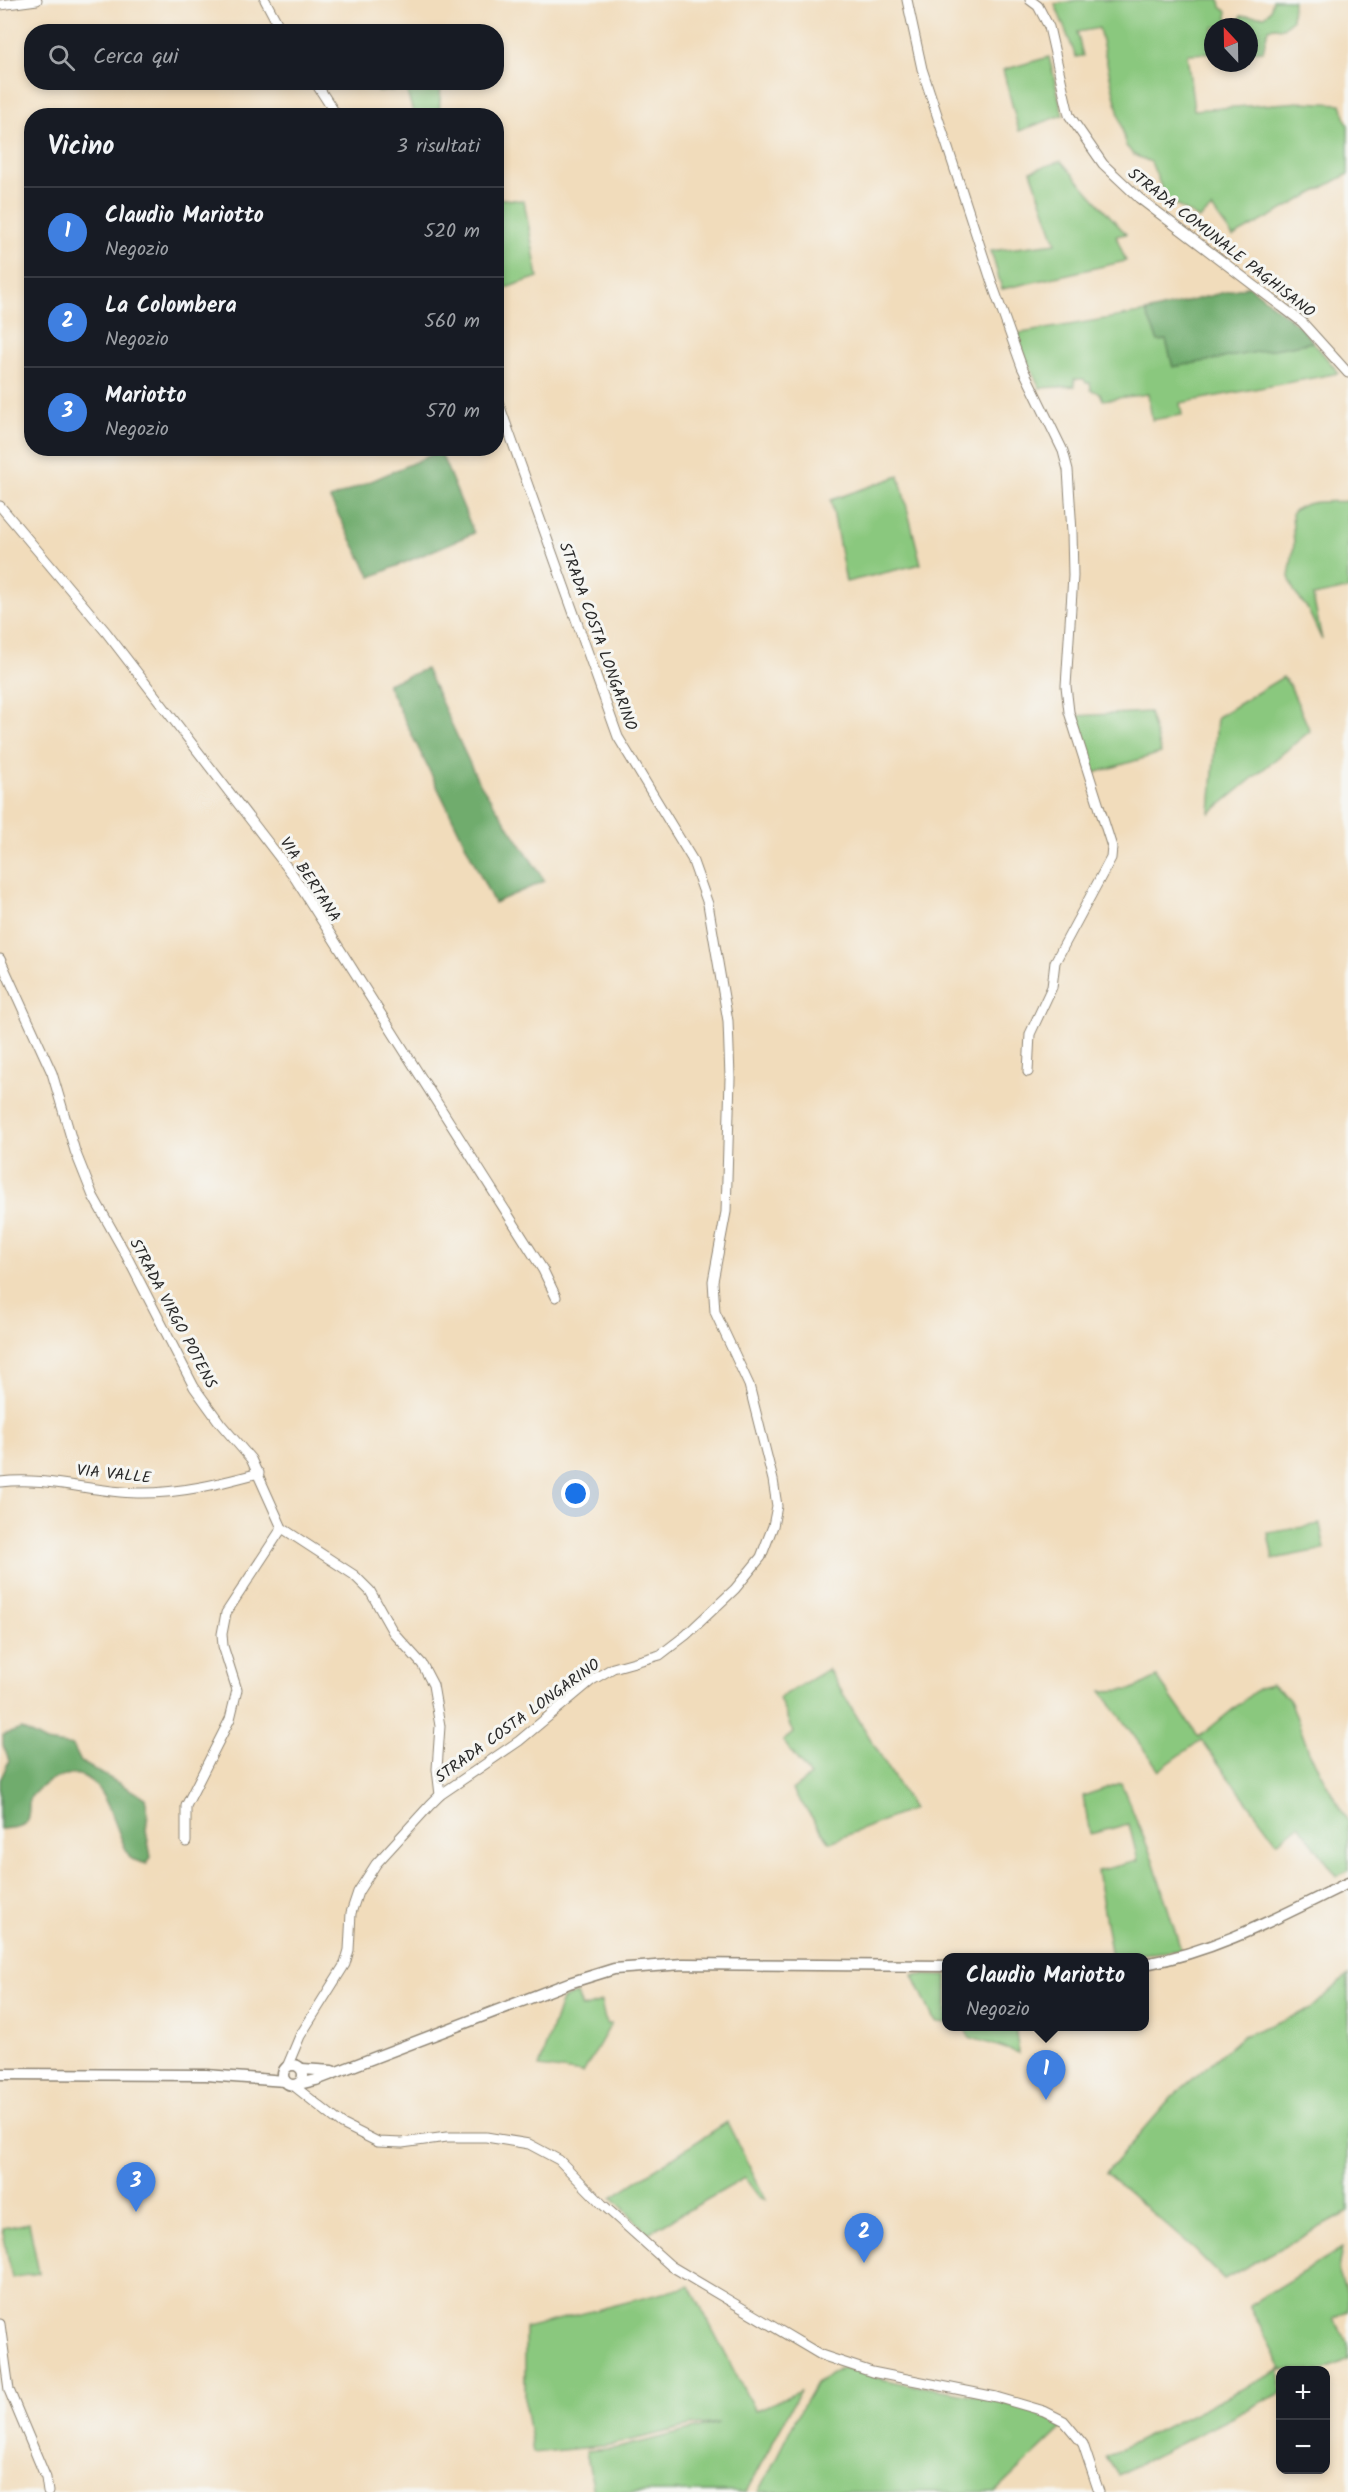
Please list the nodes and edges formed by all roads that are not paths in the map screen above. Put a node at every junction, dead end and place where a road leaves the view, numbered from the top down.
1 (37, 0) edge
2 (265, 0) edge
3 (907, 0) edge
4 (1030, 0) edge
5 (0, 5) edge
6 (278, 24) edge
7 (320, 90) edge
8 (332, 108) edge
9 (1348, 373) edge
10 (504, 418) edge
11 (0, 506) edge
12 (0, 959) edge
13 (1028, 1072) dead end
14 (556, 1297) dead end
15 (259, 1473) junction
16 (0, 1482) edge
17 (282, 1528) junction
18 (440, 1795) junction
19 (186, 1842) dead end
20 (1348, 1883) edge
21 (1149, 1963) edge
22 (942, 1966) edge
23 (295, 2048) junction
24 (286, 2068) junction
25 (302, 2069) junction
26 (342, 2070) junction
27 (0, 2074) edge
28 (258, 2078) junction
29 (293, 2084) junction
30 (0, 2324) edge
31 (48, 2492) edge
32 (1099, 2492) edge

1 - 5 street
2 - 6 street
3 - 13 street
4 - 9 street, STRADA COMUNALE PAGHISANO
7 - 8 street
10 - 18 street, STRADA COSTA LONGARINO
11 - 14 street, VIA BERTANA
12 - 15 street, STRADA VIRGO POTENS
15 - 16 street, VIA VALLE
15 - 17 street, STRADA VIRGO POTENS
17 - 18 street
17 - 19 street
18 - 23 street, STRADA COSTA LONGARINO
20 - 21 street
22 - 26 street
23 - 24 street, STRADA COSTA LONGARINO
23 - 25 street
24 - 25 street
24 - 28 street
24 - 29 street
25 - 26 street
25 - 29 street
26 - 29 street
27 - 28 street
28 - 29 street
29 - 32 street
30 - 31 street

